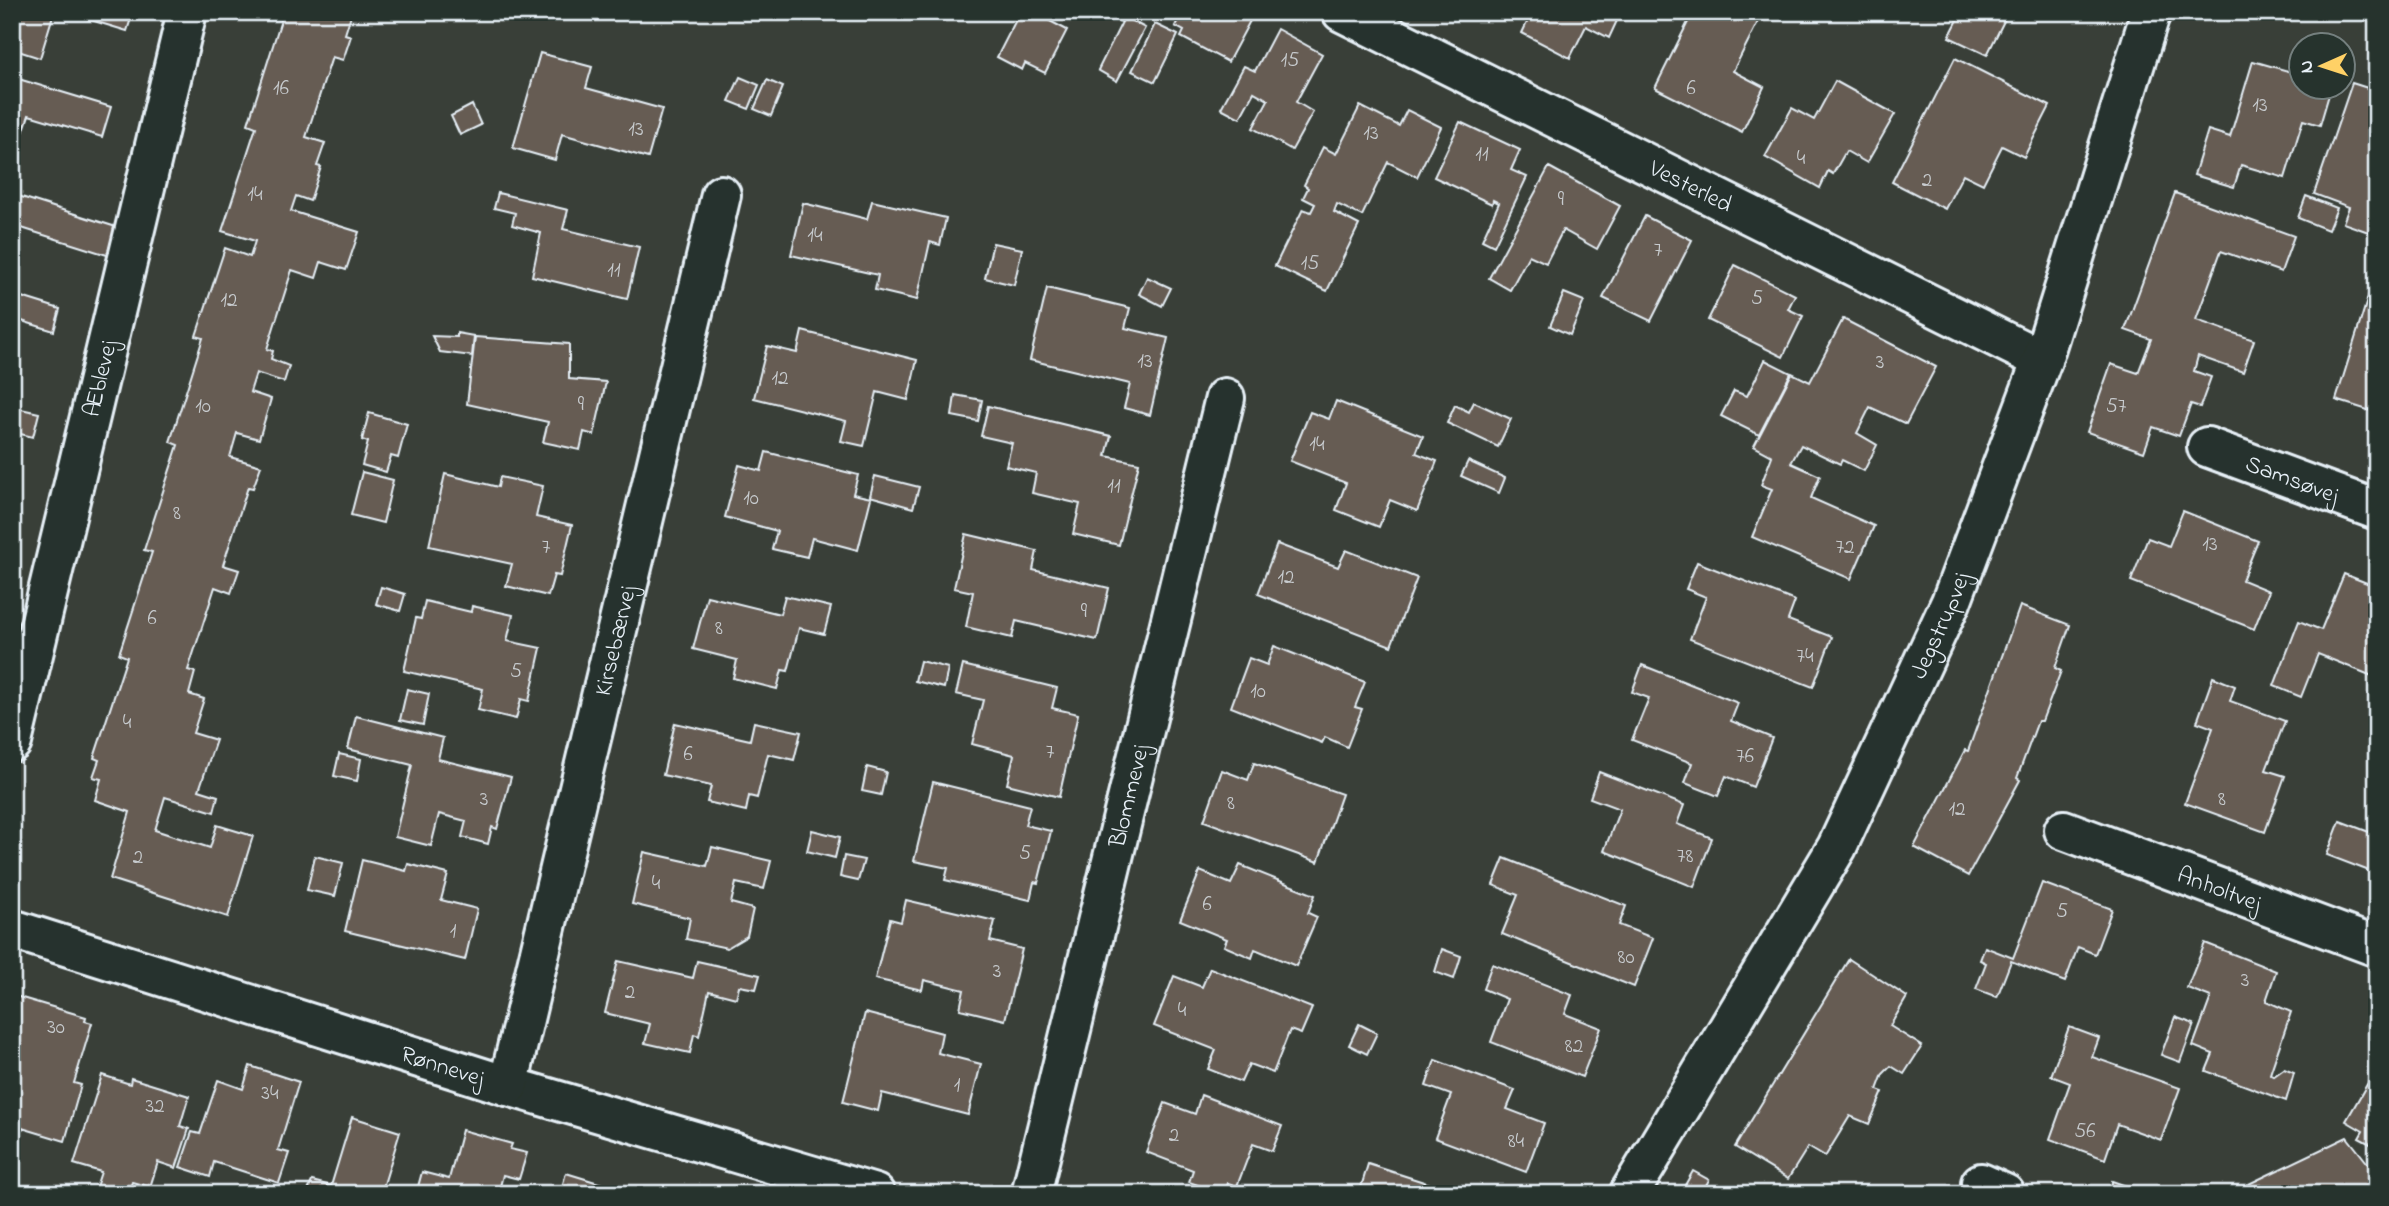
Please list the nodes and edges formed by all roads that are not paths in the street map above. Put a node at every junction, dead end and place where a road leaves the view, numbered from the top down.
1 (187, 12) edge
2 (1342, 12) edge
3 (2151, 12) edge
4 (722, 195) dead end
5 (2042, 360) junction
6 (1225, 398) dead end
7 (2207, 447) dead end
8 (2377, 510) edge
9 (12, 742) edge
10 (2064, 830) dead end
11 (12, 929) edge
12 (2377, 947) edge
13 (508, 1086) junction
14 (875, 1194) edge
15 (1031, 1194) edge
16 (1629, 1194) edge

1 - 9 street, Æblevej
2 - 5 street, Vesterled
3 - 5 street, Jegstrupvej
4 - 13 street, Kirsebærvej
5 - 16 street, Jegstrupvej
6 - 15 street, Blommevej
7 - 8 street, Samsøvej
10 - 12 street, Anholtvej
11 - 13 street, Rønnevej
13 - 14 street, Rønnevej

